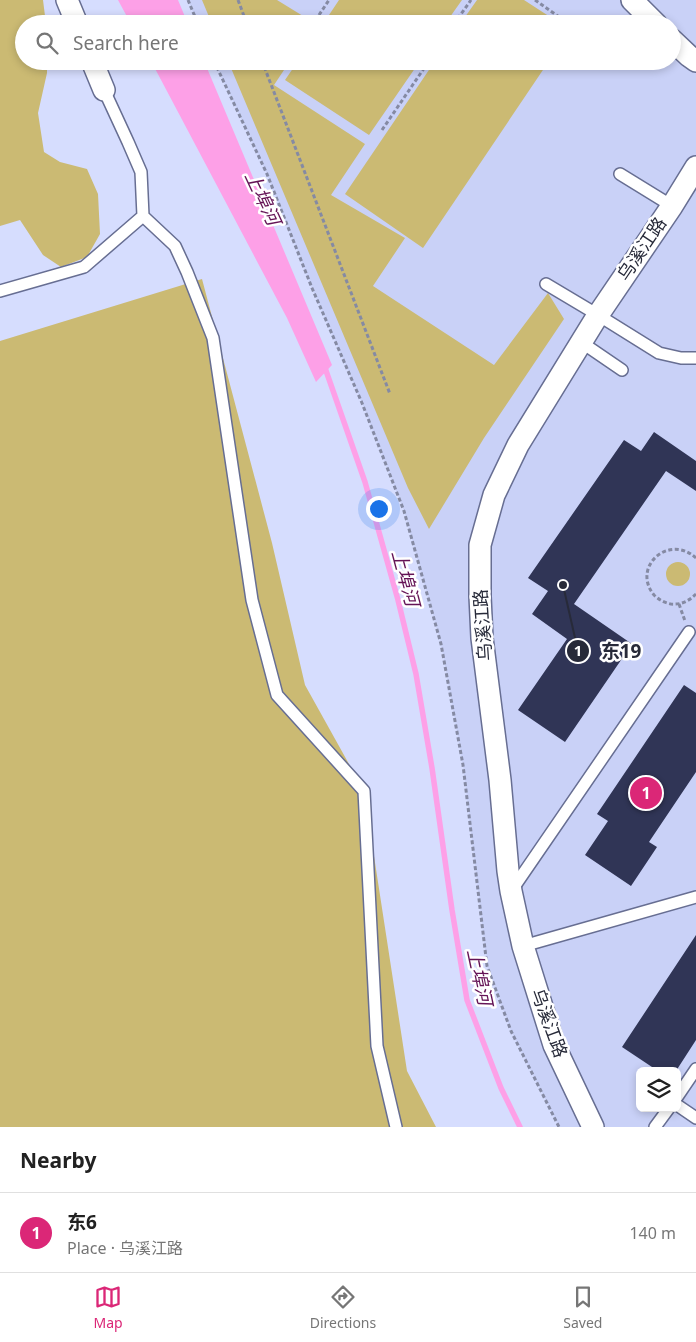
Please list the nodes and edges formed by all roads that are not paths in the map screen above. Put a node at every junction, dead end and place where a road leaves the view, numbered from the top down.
1 (67, 0) edge
2 (632, 0) edge
3 (73, 15) edge
4 (647, 15) edge
5 (681, 48) edge
6 (696, 61) edge
7 (96, 70) edge
8 (104, 90) joint
9 (696, 167) edge
10 (620, 174) dead end
11 (672, 206) junction
12 (144, 216) junction
13 (546, 284) dead end
14 (0, 291) edge
15 (598, 314) junction
16 (581, 342) junction
17 (696, 358) edge
18 (622, 370) dead end
19 (689, 632) dead end
20 (511, 891) junction
21 (696, 897) edge
22 (523, 946) junction
23 (696, 1069) edge
24 (681, 1091) edge
25 (681, 1108) edge
26 (666, 1112) edge
27 (696, 1118) edge
28 (396, 1127) edge
29 (593, 1127) edge
30 (655, 1127) edge

1 - 3 street
2 - 4 street
5 - 6 street
7 - 8 street
8 - 12 lane
9 - 11 street, 乌溪江路
10 - 11 lane
11 - 15 street, 乌溪江路
12 - 14 lane
12 - 28 lane
13 - 15 lane
15 - 16 street, 乌溪江路
15 - 17 lane
16 - 18 lane
16 - 20 street, 乌溪江路
19 - 20 lane
20 - 22 street, 乌溪江路
21 - 22 lane
22 - 29 street, 乌溪江路
23 - 24 lane
25 - 27 lane
26 - 30 lane

